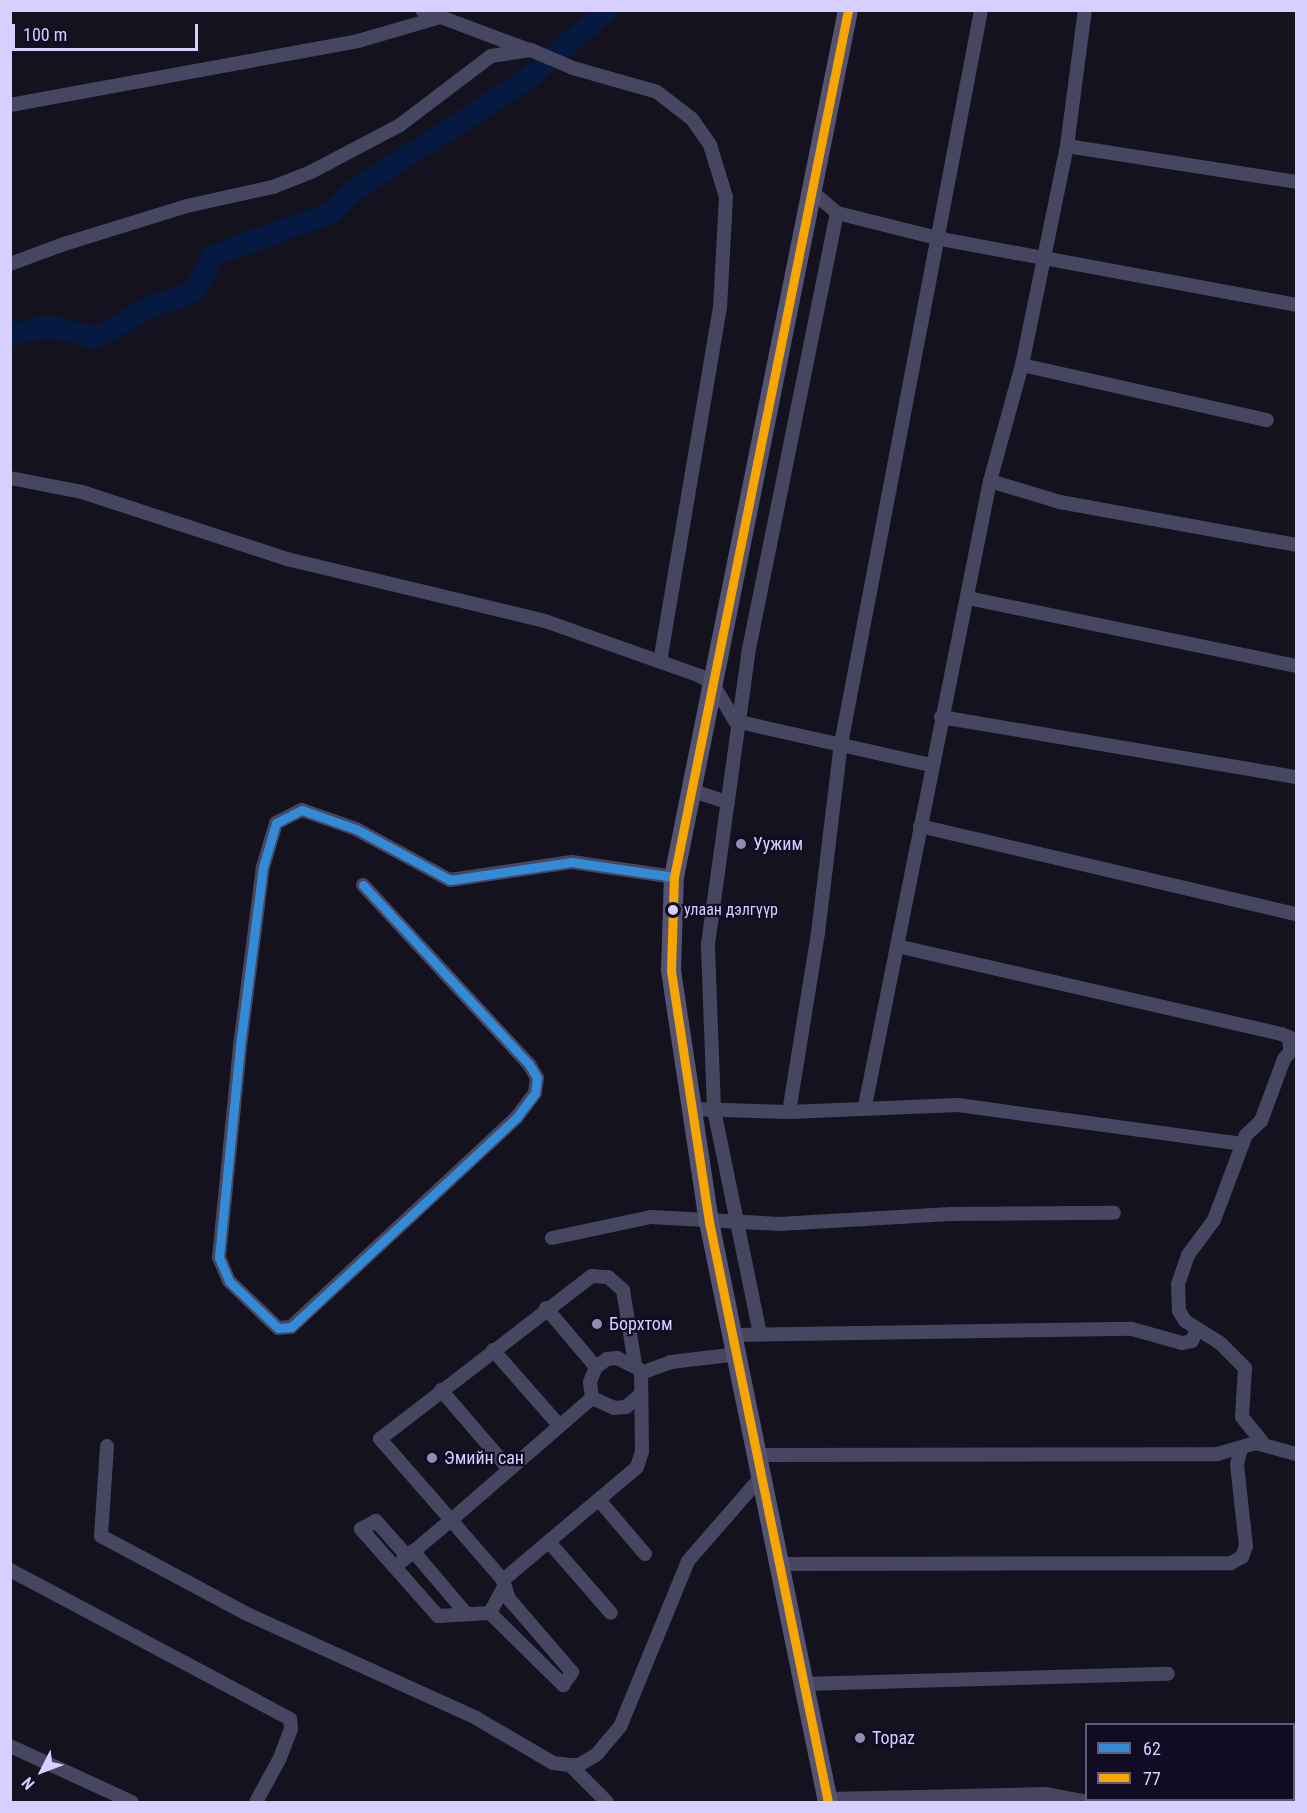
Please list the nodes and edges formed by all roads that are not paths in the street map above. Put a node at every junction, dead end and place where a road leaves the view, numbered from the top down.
1 (422, 10) edge
2 (848, 10) edge
3 (981, 10) edge
4 (1085, 10) edge
5 (437, 18) junction
6 (532, 51) junction
7 (10, 105) edge
8 (1067, 146) junction
9 (1296, 182) edge
10 (810, 190) junction
11 (837, 213) junction
12 (941, 238) junction
13 (1045, 256) junction
14 (10, 264) edge
15 (1296, 305) edge
16 (1023, 365) junction
17 (1267, 420) dead end
18 (10, 478) edge
19 (990, 481) junction
20 (1296, 545) edge
21 (968, 598) junction
22 (660, 660) junction
23 (1296, 666) edge
24 (713, 684) junction
25 (941, 717) junction
26 (739, 722) junction
27 (841, 744) junction
28 (931, 765) junction
29 (1296, 777) edge
30 (690, 790) junction
31 (728, 802) junction
32 (920, 826) junction
33 (674, 877) junction
34 (363, 885) dead end
35 (1296, 914) edge
36 (897, 946) junction
37 (1293, 1047) edge
38 (864, 1106) junction
39 (691, 1109) junction
40 (714, 1110) junction
41 (789, 1112) junction
42 (1242, 1144) junction
43 (1114, 1213) dead end
44 (709, 1222) junction
45 (738, 1223) junction
46 (552, 1238) dead end
47 (546, 1308) junction
48 (1196, 1331) junction
49 (760, 1334) junction
50 (735, 1335) junction
51 (493, 1350) junction
52 (739, 1354) junction
53 (596, 1367) junction
54 (638, 1368) junction
55 (441, 1390) junction
56 (640, 1395) junction
57 (592, 1398) junction
58 (559, 1425) junction
59 (1263, 1443) junction
60 (107, 1446) dead end
61 (1241, 1449) junction
62 (1296, 1454) edge
63 (758, 1455) junction
64 (509, 1469) junction
65 (762, 1476) junction
66 (599, 1500) junction
67 (451, 1520) junction
68 (549, 1542) junction
69 (410, 1554) junction
70 (645, 1554) dead end
71 (783, 1564) junction
72 (395, 1567) junction
73 (10, 1570) edge
74 (503, 1585) junction
75 (465, 1612) junction
76 (490, 1613) junction
77 (611, 1613) dead end
78 (1168, 1674) dead end
79 (803, 1684) junction
80 (10, 1746) edge
81 (570, 1766) junction
82 (828, 1801) edge
83 (1090, 1802) edge
84 (132, 1803) edge
85 (256, 1803) edge
86 (607, 1803) edge

1 - 5 street
2 - 10 main road
3 - 12 street
4 - 8 street
5 - 6 street
5 - 7 street
6 - 14 street
6 - 22 street
8 - 9 street
8 - 13 street
10 - 11 street
10 - 24 main road
11 - 12 street
11 - 26 street
12 - 13 street
12 - 27 street
13 - 15 street
13 - 16 street
16 - 17 street
16 - 19 street
18 - 22 street
19 - 20 street
19 - 21 street
21 - 23 street
21 - 25 street
22 - 24 street
24 - 26 street
24 - 30 main road
25 - 28 street
25 - 29 street
26 - 27 street
26 - 31 street
27 - 28 street
27 - 41 street
28 - 32 street
30 - 31 street
30 - 33 main road
31 - 40 street
32 - 35 street
32 - 36 street
33 - 34 street
33 - 39 main road
36 - 37 street
36 - 38 street
37 - 42 street
38 - 41 street
38 - 42 street
39 - 40 street
39 - 44 main road
40 - 41 street
40 - 45 street
42 - 48 street
43 - 45 street
44 - 45 street
44 - 46 street
44 - 50 main road
45 - 49 street
47 - 51 street
47 - 53 street
47 - 54 street
48 - 49 street
48 - 59 street
49 - 50 street
50 - 52 main road
51 - 55 street
51 - 58 street
52 - 54 street
52 - 63 main road
53 - 54 street
53 - 57 street
54 - 56 street
55 - 64 street
55 - 67 street
56 - 57 street
56 - 66 street
57 - 58 street
58 - 64 street
59 - 61 street
59 - 62 street
60 - 81 street
61 - 63 street
61 - 71 street
63 - 65 main road
64 - 67 street
65 - 71 main road
65 - 81 street
66 - 68 street
66 - 70 street
67 - 69 street
67 - 74 street
68 - 74 street
68 - 77 street
69 - 72 street
69 - 72 street
69 - 75 street
71 - 79 main road
72 - 75 street
73 - 85 street
74 - 76 street
74 - 76 street
75 - 76 street
78 - 79 street
79 - 82 main road
80 - 84 street
81 - 86 street
82 - 83 street

